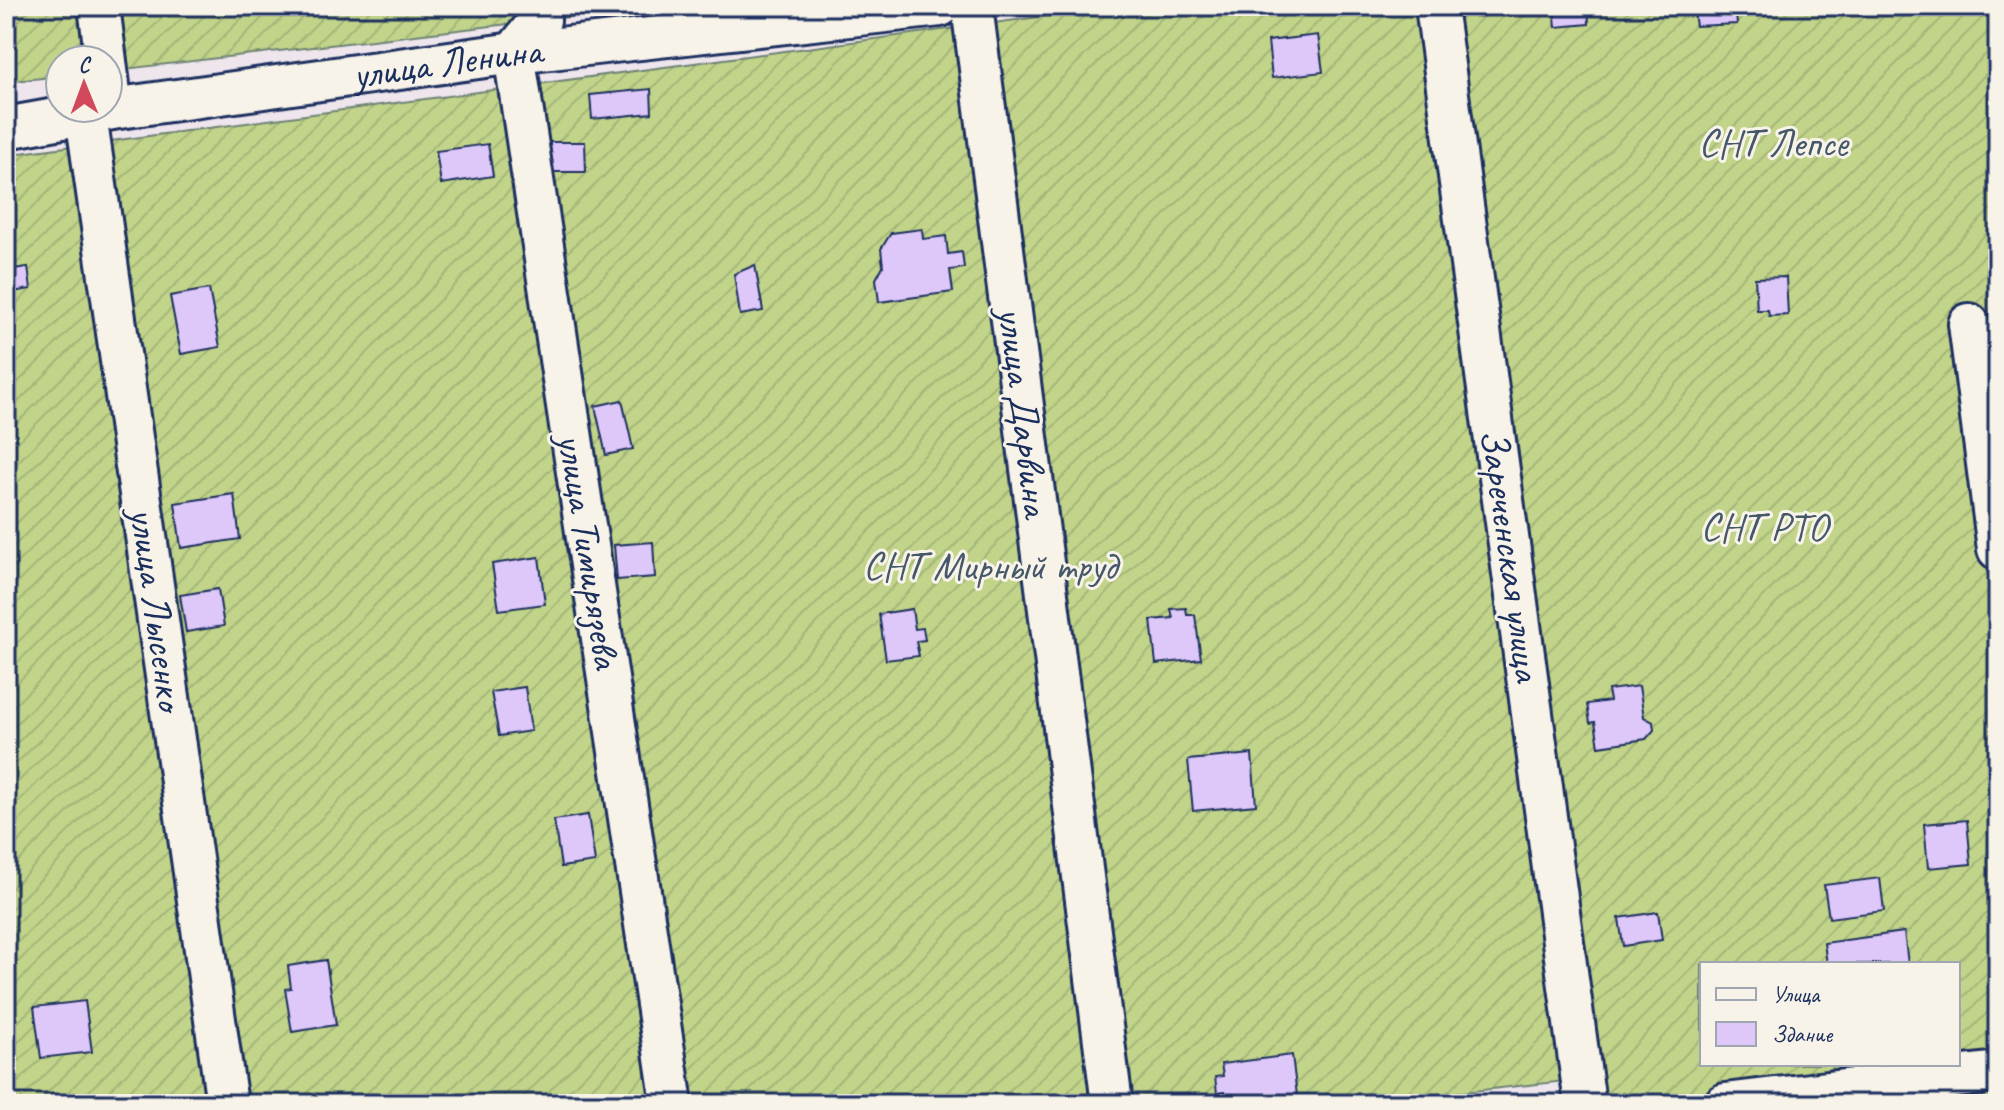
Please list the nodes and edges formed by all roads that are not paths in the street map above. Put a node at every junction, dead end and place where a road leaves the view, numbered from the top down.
1 (99, 6) edge
2 (537, 6) edge
3 (940, 6) edge
4 (972, 6) edge
5 (1436, 6) edge
6 (99, 44) edge
7 (514, 53) junction
8 (124, 108) edge
9 (44, 121) edge
10 (101, 124) edge
11 (6, 128) edge
12 (1969, 324) dead end
13 (1998, 549) edge
14 (1998, 1072) edge
15 (227, 1104) edge
16 (672, 1104) edge
17 (1112, 1104) edge
18 (1585, 1104) edge
19 (1725, 1104) edge

1 - 6 street, улица Лысенко
2 - 7 street
3 - 7 street, улица Ленина
4 - 17 street, улица Дарвина
5 - 18 street, Зареченская улица
7 - 8 street, улица Ленина
7 - 16 street, улица Тимирязева
9 - 11 street, улица Ленина
10 - 15 street, улица Лысенко
12 - 13 street
14 - 19 street

